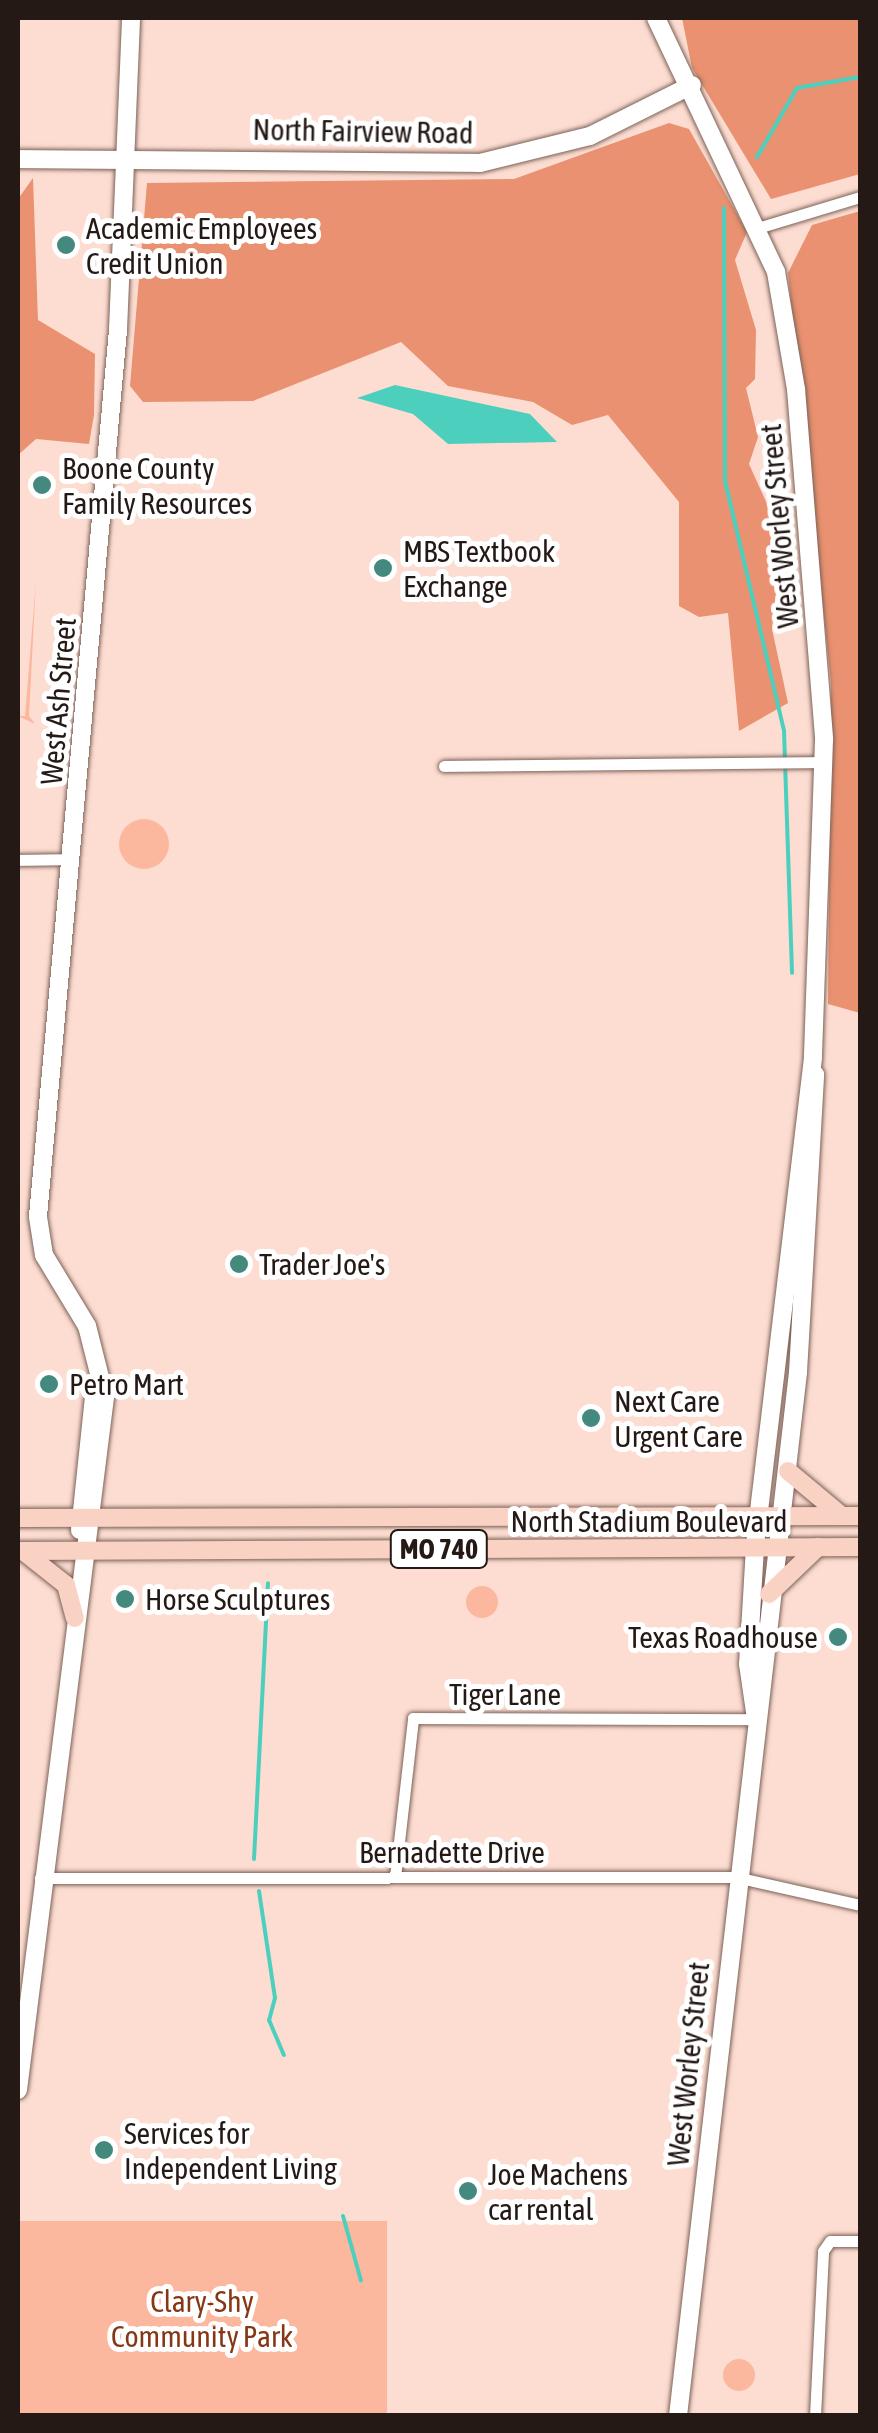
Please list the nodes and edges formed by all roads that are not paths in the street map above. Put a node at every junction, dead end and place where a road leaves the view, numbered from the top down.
1 (131, 18) edge
2 (656, 18) edge
3 (692, 85) junction
4 (131, 158) junction
5 (18, 159) edge
6 (860, 196) edge
7 (762, 227) junction
8 (824, 762) junction
9 (444, 766) dead end
10 (73, 859) junction
11 (18, 860) edge
12 (813, 1058) junction
13 (788, 1472) junction
14 (774, 1516) junction
15 (851, 1516) edge
16 (18, 1518) edge
17 (86, 1518) junction
18 (764, 1547) junction
19 (860, 1547) edge
20 (818, 1548) junction
21 (84, 1550) junction
22 (20, 1551) edge
23 (768, 1594) junction
24 (76, 1618) junction
25 (756, 1719) junction
26 (395, 1877) junction
27 (736, 1877) junction
28 (40, 1878) junction
29 (860, 1906) edge
30 (18, 2090) edge
31 (860, 2241) edge
32 (678, 2416) edge
33 (815, 2416) edge

1 - 4 street, West Ash Street
2 - 3 street, West Worley Street
3 - 4 street, North Fairview Road
3 - 7 street, West Worley Street
4 - 5 street, North Fairview Road
4 - 10 street, West Ash Street
6 - 7 street
7 - 8 street, West Worley Street
8 - 9 street
8 - 12 street, West Worley Street
10 - 11 street
10 - 17 street, West Ash Street
12 - 13 street, West Worley Street
12 - 14 street, West Worley Street
13 - 14 street, West Worley Street
13 - 15 main road
14 - 15 main road, North Stadium Boulevard / MO 740
14 - 17 main road, North Stadium Boulevard / MO 740
14 - 18 street, West Worley Street
16 - 17 main road, North Stadium Boulevard / MO 740
17 - 21 street, West Ash Street
18 - 20 main road, North Stadium Boulevard / MO 740
18 - 21 main road, North Stadium Boulevard / MO 740
18 - 23 street, West Worley Street
18 - 25 street, West Worley Street
19 - 20 main road, North Stadium Boulevard / MO 740
20 - 23 main road
21 - 22 main road, North Stadium Boulevard / MO 740
21 - 24 street, West Ash Street
22 - 24 main road
23 - 25 street, West Worley Street
24 - 28 street, West Ash Street
25 - 26 street, Tiger Lane
25 - 27 street, West Worley Street
26 - 27 street, Bernadette Drive
26 - 28 street, Bernadette Drive
27 - 29 street, Bernadette Drive
27 - 32 street, West Worley Street
28 - 30 street, West Ash Street
31 - 33 street

